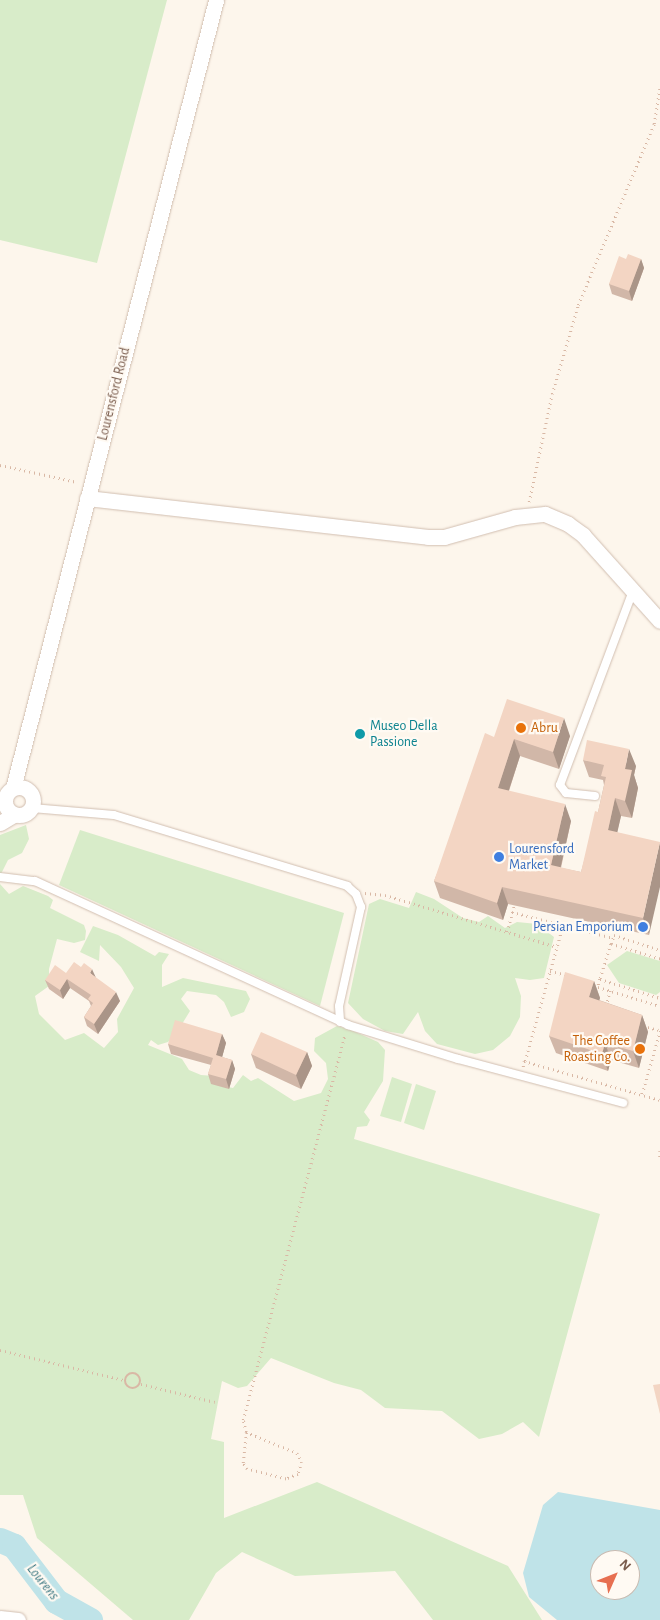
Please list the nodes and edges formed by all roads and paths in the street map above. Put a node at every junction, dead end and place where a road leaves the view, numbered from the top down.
1 (216, 0) edge
2 (660, 88) edge
3 (0, 465) edge
4 (89, 492) junction
5 (528, 514) junction
6 (633, 591) junction
7 (660, 621) edge
8 (6, 796) edge
9 (595, 796) dead end
10 (32, 808) junction
11 (15, 814) junction
12 (0, 823) edge
13 (0, 877) edge
14 (356, 894) junction
15 (518, 894) edge
16 (512, 912) junction
17 (563, 925) junction
18 (507, 932) junction
19 (613, 938) junction
20 (611, 944) junction
21 (557, 947) junction
22 (660, 950) edge
23 (660, 959) edge
24 (550, 971) junction
25 (574, 977) edge
26 (591, 981) edge
27 (599, 981) junction
28 (610, 990) junction
29 (660, 998) edge
30 (660, 1006) edge
31 (603, 1015) edge
32 (340, 1022) junction
33 (348, 1025) junction
34 (641, 1025) edge
35 (660, 1030) edge
36 (524, 1061) junction
37 (520, 1076) junction
38 (642, 1094) junction
39 (660, 1100) edge
40 (622, 1103) dead end
41 (660, 1151) edge
42 (660, 1157) edge
43 (0, 1350) edge
44 (124, 1380) junction
45 (141, 1384) junction
46 (215, 1402) dead end
47 (246, 1432) junction
48 (0, 1618) edge
49 (18, 1620) edge

1 - 4 street, Lourensford Road
2 - 5 path
3 - 4 path
4 - 5 street
4 - 8 street, Lourensford Road
5 - 6 street
6 - 7 street
6 - 9 lane
8 - 10 street
8 - 11 street
10 - 11 street
10 - 14 lane
11 - 12 street
13 - 32 lane
14 - 18 path
14 - 32 lane
15 - 16 path
16 - 17 path
16 - 18 path
17 - 19 path
17 - 21 path
18 - 21 path
19 - 20 path
19 - 22 path
20 - 23 path
20 - 27 path
21 - 24 path
24 - 25 path
24 - 36 path
26 - 27 path
27 - 28 path
27 - 29 path
28 - 30 path
28 - 31 path
32 - 33 lane
33 - 37 lane
33 - 47 path
34 - 35 path
35 - 38 path
36 - 37 path
36 - 38 path
37 - 40 lane
38 - 39 path
41 - 42 path
43 - 44 path
44 - 45 path
44 - 45 path
45 - 46 path
47 - 47 path
48 - 49 street

